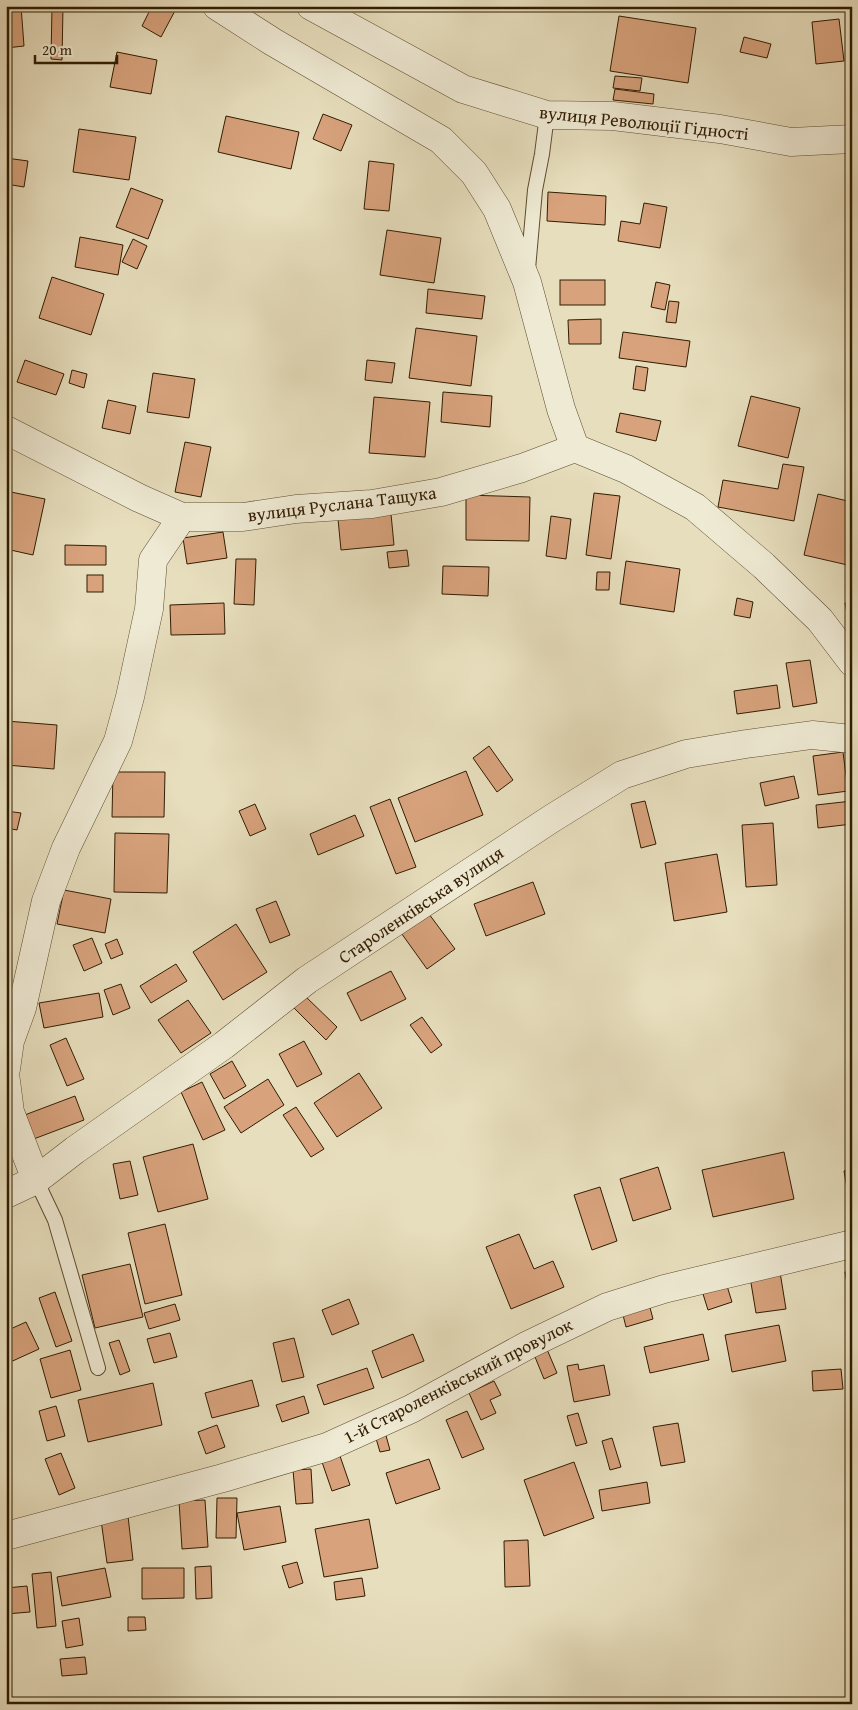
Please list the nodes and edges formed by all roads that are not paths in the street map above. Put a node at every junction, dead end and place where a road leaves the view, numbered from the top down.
1 (218, 6) edge
2 (311, 6) edge
3 (547, 115) junction
4 (852, 139) edge
5 (527, 282) junction
6 (6, 430) edge
7 (575, 448) junction
8 (182, 517) junction
9 (852, 662) edge
10 (852, 739) edge
11 (6, 1069) edge
12 (6, 1081) edge
13 (36, 1180) junction
14 (6, 1194) edge
15 (852, 1244) edge
16 (98, 1368) dead end
17 (6, 1536) edge

1 - 5 street
2 - 3 street, вулиця Революції Гідності
3 - 4 street, вулиця Революції Гідності
3 - 5 lane
5 - 7 street
6 - 8 street, вулиця Руслана Тащука
7 - 8 street, вулиця Руслана Тащука
7 - 9 street
8 - 11 street
10 - 13 street, Староленківська вулиця
12 - 13 street
13 - 14 street, Староленківська вулиця
13 - 16 lane
15 - 17 street, 1-й Староленківський провулок

